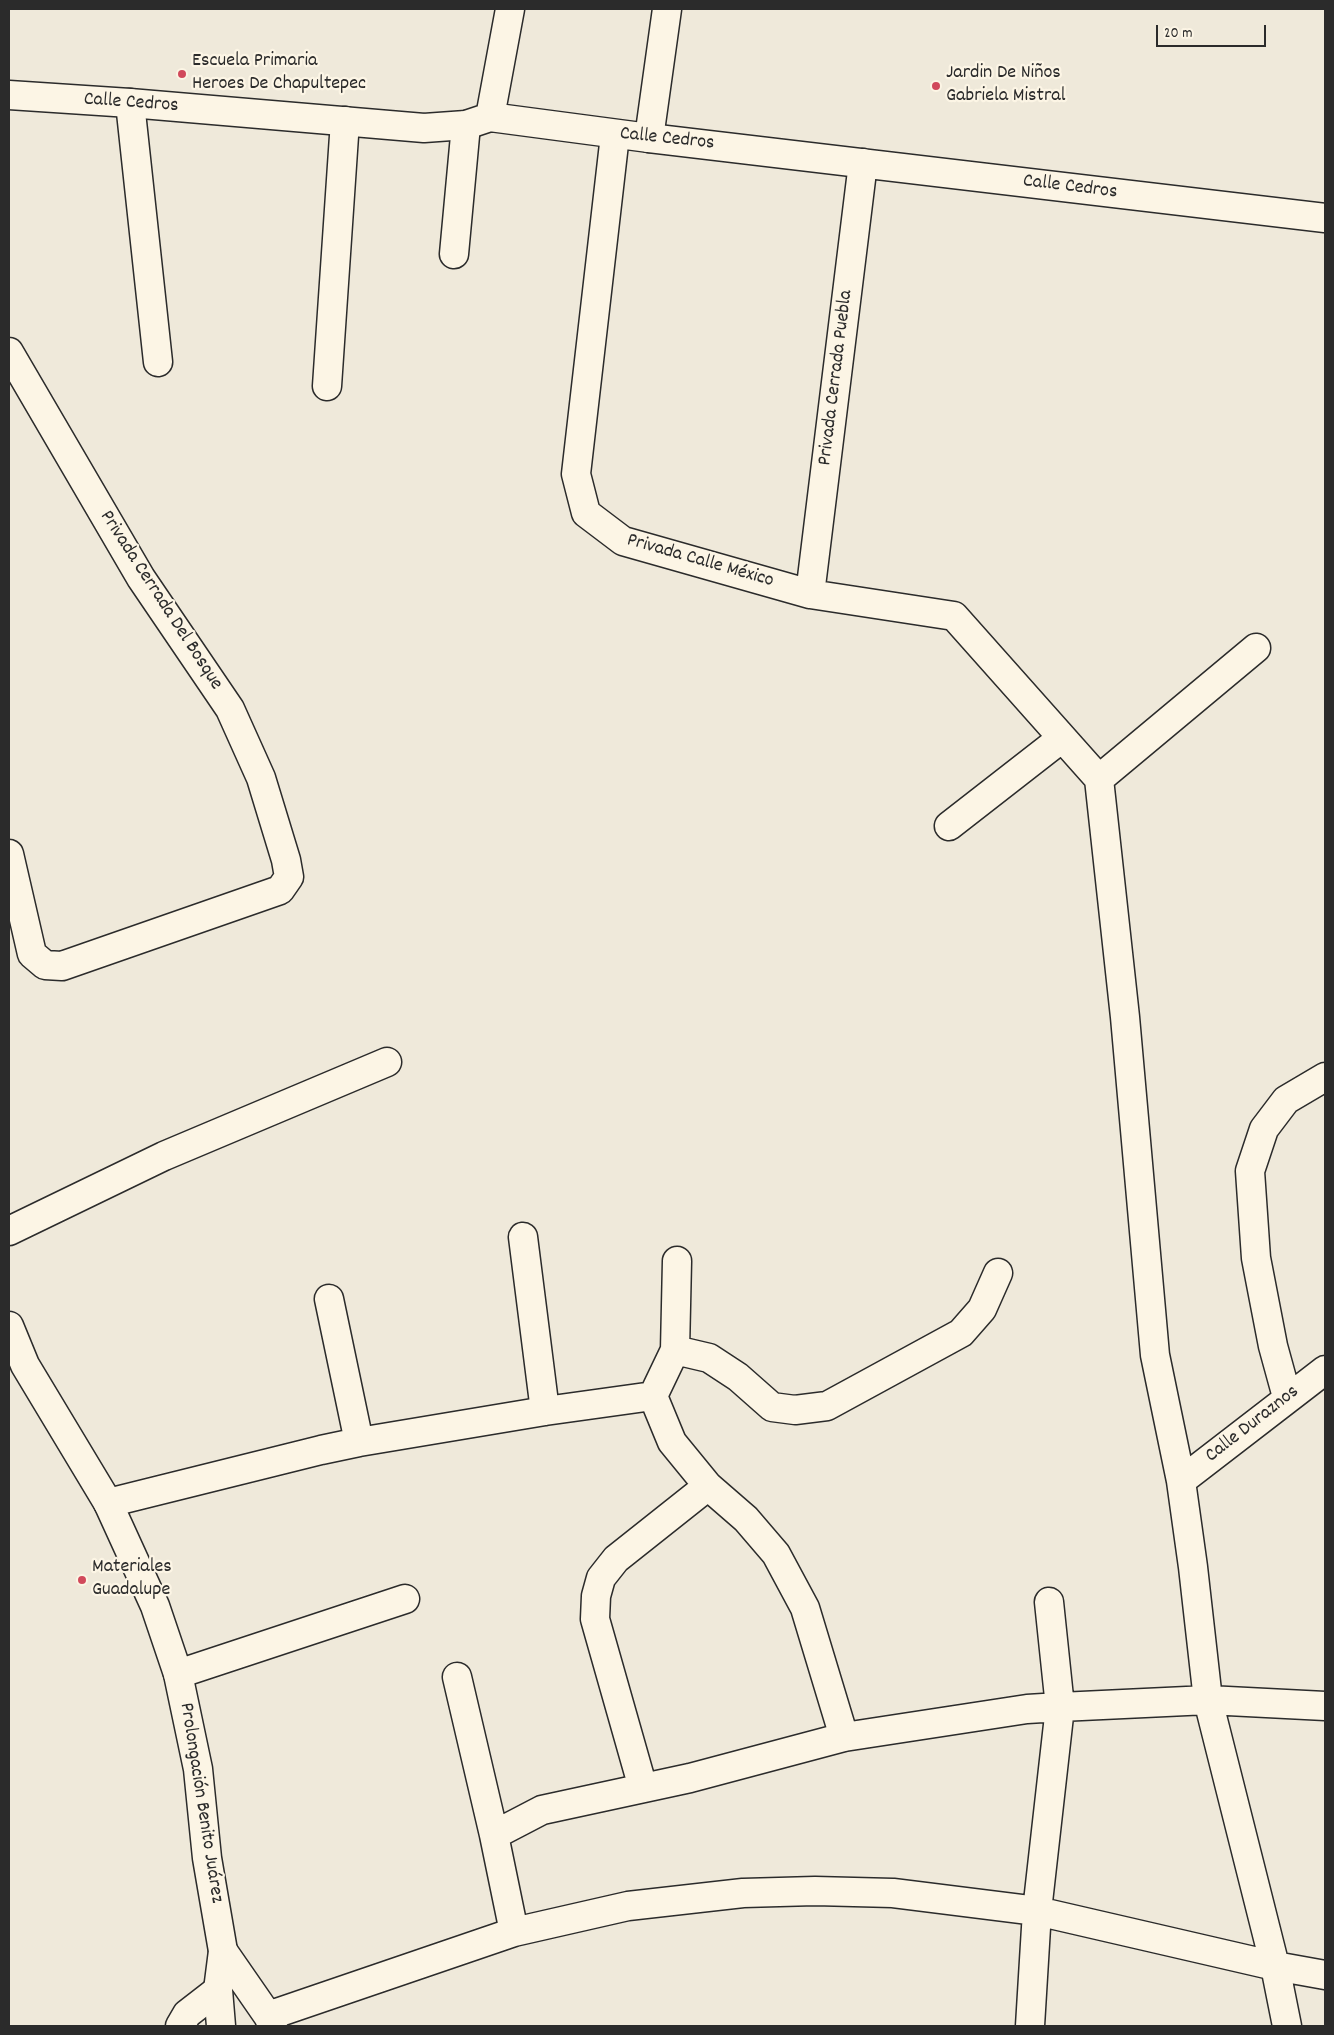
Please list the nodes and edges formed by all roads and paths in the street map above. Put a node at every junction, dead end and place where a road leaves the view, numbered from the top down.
1 (510, 9) edge
2 (667, 9) edge
3 (9, 95) edge
4 (130, 103) junction
5 (345, 121) junction
6 (478, 121) junction
7 (615, 135) junction
8 (648, 138) junction
9 (863, 163) junction
10 (1325, 218) edge
11 (454, 254) dead end
12 (9, 352) edge
13 (158, 362) dead end
14 (327, 386) dead end
15 (810, 594) junction
16 (1256, 648) dead end
17 (1062, 738) junction
18 (1099, 779) junction
19 (949, 826) dead end
20 (9, 854) edge
21 (387, 1062) dead end
22 (1325, 1077) edge
23 (9, 1231) edge
24 (523, 1237) dead end
25 (677, 1261) dead end
26 (998, 1273) dead end
27 (329, 1299) dead end
28 (9, 1326) edge
29 (674, 1350) junction
30 (1325, 1370) edge
31 (653, 1396) junction
32 (1287, 1397) junction
33 (545, 1411) junction
34 (358, 1442) junction
35 (1181, 1481) junction
36 (708, 1486) junction
37 (108, 1503) junction
38 (405, 1599) dead end
39 (1049, 1602) dead end
40 (178, 1674) junction
41 (457, 1677) dead end
42 (1208, 1700) junction
43 (1325, 1706) edge
44 (1060, 1707) junction
45 (844, 1737) junction
46 (643, 1788) junction
47 (494, 1835) junction
48 (1037, 1911) junction
49 (514, 1932) junction
50 (224, 1951) junction
51 (1274, 1966) junction
52 (1325, 1975) edge
53 (218, 1990) junction
54 (270, 2021) edge
55 (180, 2026) edge
56 (221, 2026) edge
57 (1030, 2026) edge
58 (1287, 2026) edge

1 - 6 street
2 - 8 street
3 - 4 street, Calle Cedros
4 - 5 street, Calle Cedros
4 - 13 street
5 - 6 street, Calle Cedros
5 - 14 street
6 - 7 street, Calle Cedros
6 - 11 street
7 - 8 street, Calle Cedros
7 - 15 street, Privada Calle México
8 - 9 street, Calle Cedros
9 - 10 street, Calle Cedros
9 - 15 street, Privada Cerrada Puebla
12 - 20 street, Privada Cerrada Del Bosque
15 - 17 street, Privada Calle México
16 - 18 street
17 - 18 street, Privada Calle México
17 - 19 street
18 - 35 street
21 - 23 street
22 - 32 street
24 - 33 street
25 - 29 street
26 - 29 street
27 - 34 street
28 - 37 street, Prolongación Benito Juárez
29 - 31 street
30 - 32 street, Calle Duraznos
31 - 33 street
31 - 36 street
32 - 35 street, Calle Duraznos
33 - 34 street
34 - 37 street
35 - 42 street
36 - 45 street
36 - 46 street
37 - 40 street, Prolongación Benito Juárez
38 - 40 street
39 - 44 street
40 - 50 street, Prolongación Benito Juárez
41 - 47 street
42 - 43 street
42 - 44 street
42 - 51 street
44 - 45 street
44 - 48 street
45 - 46 street
46 - 47 street
47 - 49 street
48 - 49 street
48 - 51 street
48 - 57 street
49 - 54 street
50 - 53 street, Prolongación Benito Juárez
50 - 54 street
51 - 52 street
51 - 58 street
53 - 55 street
53 - 56 street, Prolongación Benito Juárez

